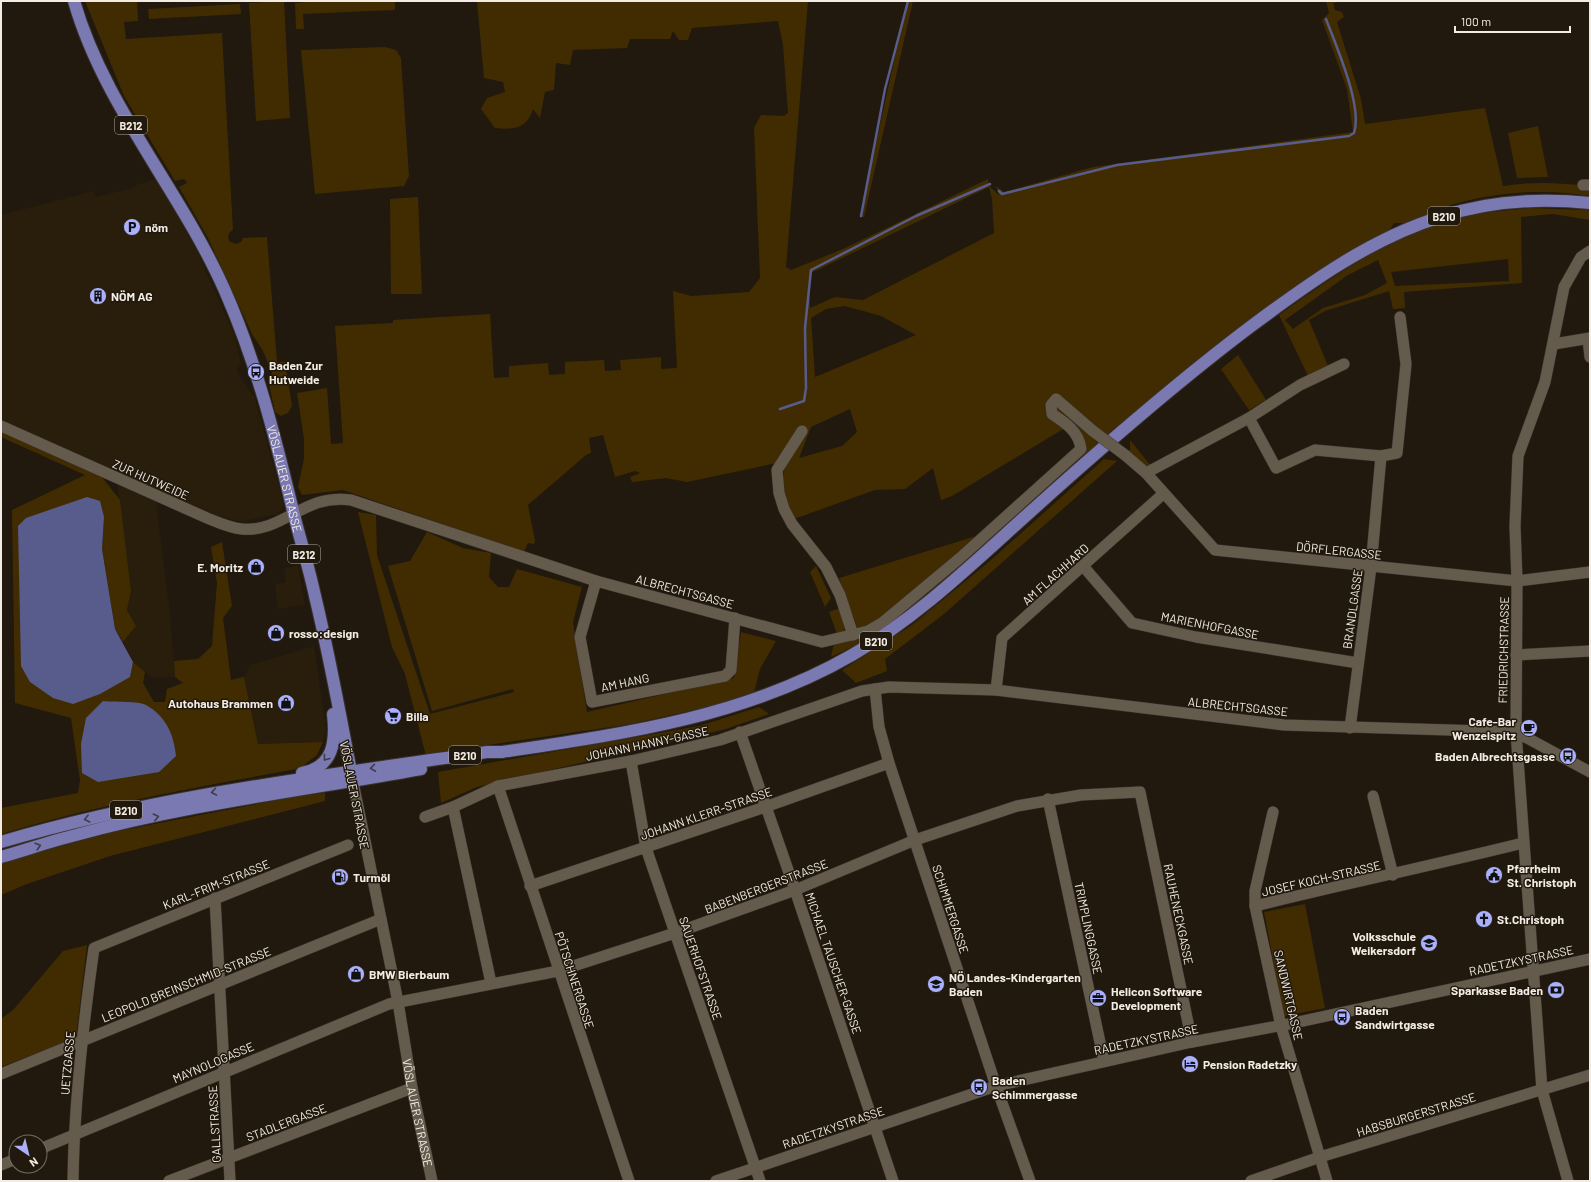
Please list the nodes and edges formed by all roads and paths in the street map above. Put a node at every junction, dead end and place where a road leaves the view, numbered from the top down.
1 (74, 1) edge
2 (1590, 203) edge
3 (1590, 251) edge
4 (1400, 317) dead end
5 (1589, 339) edge
6 (1554, 344) junction
7 (1590, 357) edge
8 (1344, 364) dead end
9 (1249, 418) junction
10 (1, 426) edge
11 (802, 431) dead end
12 (1093, 431) joint
13 (1381, 456) junction
14 (1146, 473) junction
15 (1163, 494) junction
16 (294, 513) junction
17 (1083, 566) junction
18 (1372, 567) junction
19 (1590, 572) edge
20 (596, 581) junction
21 (1517, 581) junction
22 (735, 618) junction
23 (853, 635) junction
24 (1590, 651) edge
25 (1516, 655) junction
26 (1358, 663) junction
27 (875, 689) junction
28 (996, 690) junction
29 (335, 693) junction
30 (1350, 728) junction
31 (740, 732) junction
32 (1516, 732) junction
33 (631, 761) junction
34 (889, 763) junction
35 (1590, 772) edge
36 (352, 776) junction
37 (252, 785) junction
38 (498, 786) junction
39 (1140, 792) joint
40 (1373, 796) dead end
41 (1048, 799) junction
42 (453, 807) junction
43 (765, 807) junction
44 (1272, 812) dead end
45 (425, 817) dead end
46 (915, 840) junction
47 (1, 842) edge
48 (1523, 843) junction
49 (348, 845) dead end
50 (646, 848) junction
51 (1, 857) edge
52 (1393, 875) junction
53 (530, 886) junction
54 (796, 890) junction
55 (215, 898) junction
56 (1256, 906) junction
57 (381, 919) junction
58 (675, 933) junction
59 (94, 948) joint
60 (1590, 959) edge
61 (558, 971) junction
62 (1534, 971) junction
63 (491, 983) junction
64 (218, 985) junction
65 (398, 1002) junction
66 (1282, 1026) junction
67 (81, 1041) junction
68 (1192, 1042) junction
69 (1104, 1062) junction
70 (224, 1072) junction
71 (1, 1074) edge
72 (1590, 1075) edge
73 (996, 1086) junction
74 (412, 1088) junction
75 (1542, 1090) junction
76 (875, 1127) junction
77 (74, 1136) junction
78 (48, 1146) edge
79 (1320, 1157) junction
80 (229, 1158) junction
81 (756, 1167) junction
82 (73, 1181) edge
83 (169, 1181) edge
84 (230, 1181) edge
85 (432, 1181) edge
86 (629, 1181) edge
87 (716, 1181) edge
88 (760, 1181) edge
89 (893, 1181) edge
90 (1030, 1181) edge
91 (1251, 1181) edge
92 (1327, 1181) edge
93 (1568, 1181) edge

1 - 16 main road, VÖSLAUER STRASSE / B212
2 - 36 main road, B210
3 - 6 street, FRIEDRICHSTRASSE
4 - 13 street
5 - 6 street
5 - 7 street
6 - 21 street, FRIEDRICHSTRASSE
8 - 9 street
9 - 13 street
9 - 14 street
10 - 16 street, ZUR HUTWEIDE
11 - 23 street
12 - 14 street, DÖRFLERGASSE, bridge
12 - 23 street, ALBRECHTSGASSE
13 - 18 street, BRANDLGASSE
14 - 15 street, DÖRFLERGASSE
15 - 17 street, AM FLACHHARD
15 - 18 street, DÖRFLERGASSE
16 - 20 street, ALBRECHTSGASSE
16 - 29 main road, VÖSLAUER STRASSE / B212
17 - 26 street, MARIENHOFGASSE
17 - 28 street, AM FLACHHARD
18 - 21 street, DÖRFLERGASSE
18 - 26 street, BRANDLGASSE
19 - 21 street, DÖRFLERGASSE
20 - 22 street, ALBRECHTSGASSE
20 - 22 street, AM HANG
21 - 25 street, FRIEDRICHSTRASSE
22 - 23 street, ALBRECHTSGASSE
24 - 25 street
25 - 32 street, FRIEDRICHSTRASSE
26 - 30 street, BRANDLGASSE
27 - 28 street, ALBRECHTSGASSE
27 - 31 street, JOHANN HANNY-GASSE
27 - 34 street, SCHIMMERGASSE
28 - 30 street, ALBRECHTSGASSE
29 - 36 main road, VÖSLAUER STRASSE / B212
29 -> 37 main road, B210
30 - 32 street, ALBRECHTSGASSE
31 - 33 street, JOHANN HANNY-GASSE
31 - 43 street, MICHAEL TAUSCHER-GASSE
32 - 35 street, ALBRECHTSGASSE
32 - 48 street, FRIEDRICHSTRASSE
33 - 38 street, JOHANN HANNY-GASSE
33 - 50 street, SAUERHOFSTRASSE
34 - 43 street, JOHANN KLERR-STRASSE
34 - 46 street, SCHIMMERGASSE
36 - 37 main road, B210
51 -> 36 main road, B210
36 - 57 street, VÖSLAUER STRASSE
37 -> 47 main road, B210
38 - 42 street, JOHANN HANNY-GASSE
38 - 53 street, PÖTSCHNERGASSE
39 - 41 street, BABENBERGERSTRASSE
39 - 68 street, RAUHENECKGASSE
40 - 52 street, JOSEF KOCH-STRASSE
41 - 46 street, BABENBERGERSTRASSE
41 - 69 street, TRIMPLINGGASSE
42 - 45 street, JOHANN HANNY-GASSE
42 - 63 street
43 - 50 street, JOHANN KLERR-STRASSE
43 - 54 street, MICHAEL TAUSCHER-GASSE
44 - 56 street, SANDWIRTGASSE
46 - 54 street, BABENBERGERSTRASSE
46 - 73 street, SCHIMMERGASSE
48 - 52 street, JOSEF KOCH-STRASSE
48 - 62 street, FRIEDRICHSTRASSE
49 - 55 street, KARL-FRIM-STRASSE
50 - 53 street, JOHANN KLERR-STRASSE
50 - 58 street, SAUERHOFSTRASSE
52 - 56 street, JOSEF KOCH-STRASSE
53 - 61 street, PÖTSCHNERGASSE
54 - 58 street, BABENBERGERSTRASSE
54 - 76 street, MICHAEL TAUSCHER-GASSE
55 - 59 street, KARL-FRIM-STRASSE
55 - 64 street, GALLSTRASSE
56 - 66 street, SANDWIRTGASSE
57 - 64 street, LEOPOLD BREINSCHMID-STRASSE
57 - 65 street, VÖSLAUER STRASSE
58 - 61 street, BABENBERGERSTRASSE
58 - 81 street, SAUERHOFSTRASSE
59 - 67 street, UETZGASSE
60 - 62 street, RADETZKYSTRASSE
61 - 63 street, BABENBERGERSTRASSE
61 - 86 street, PÖTSCHNERGASSE
62 - 66 street, RADETZKYSTRASSE
62 - 75 street, FRIEDRICHSTRASSE
63 - 65 street, BABENBERGERSTRASSE
64 - 67 street, LEOPOLD BREINSCHMID-STRASSE
64 - 70 street, GALLSTRASSE
65 - 70 street, MAYNOLOGASSE
65 - 74 street, VÖSLAUER STRASSE
66 - 68 street, RADETZKYSTRASSE
66 - 79 street, SANDWIRTGASSE
67 - 71 street, LEOPOLD BREINSCHMID-STRASSE
67 - 77 street, UETZGASSE
68 - 69 street, RADETZKYSTRASSE
69 - 73 street, RADETZKYSTRASSE
70 - 77 street, MAYNOLOGASSE
70 - 80 street, GALLSTRASSE
72 - 75 street, HABSBURGERSTRASSE
73 - 76 street, RADETZKYSTRASSE
73 - 90 street, SCHIMMERGASSE
74 - 80 street, STADLERGASSE
74 - 85 street, VÖSLAUER STRASSE
75 - 79 street, HABSBURGERSTRASSE
75 - 93 street, FRIEDRICHSTRASSE
76 - 81 street, RADETZKYSTRASSE
76 - 89 street, MICHAEL TAUSCHER-GASSE
77 - 78 street, MAYNOLOGASSE
77 - 82 street, UETZGASSE
79 - 91 street, HABSBURGERSTRASSE
79 - 92 street, SANDWIRTGASSE
80 - 83 street, STADLERGASSE
80 - 84 street, GALLSTRASSE
81 - 87 street, RADETZKYSTRASSE
81 - 88 street, SAUERHOFSTRASSE

